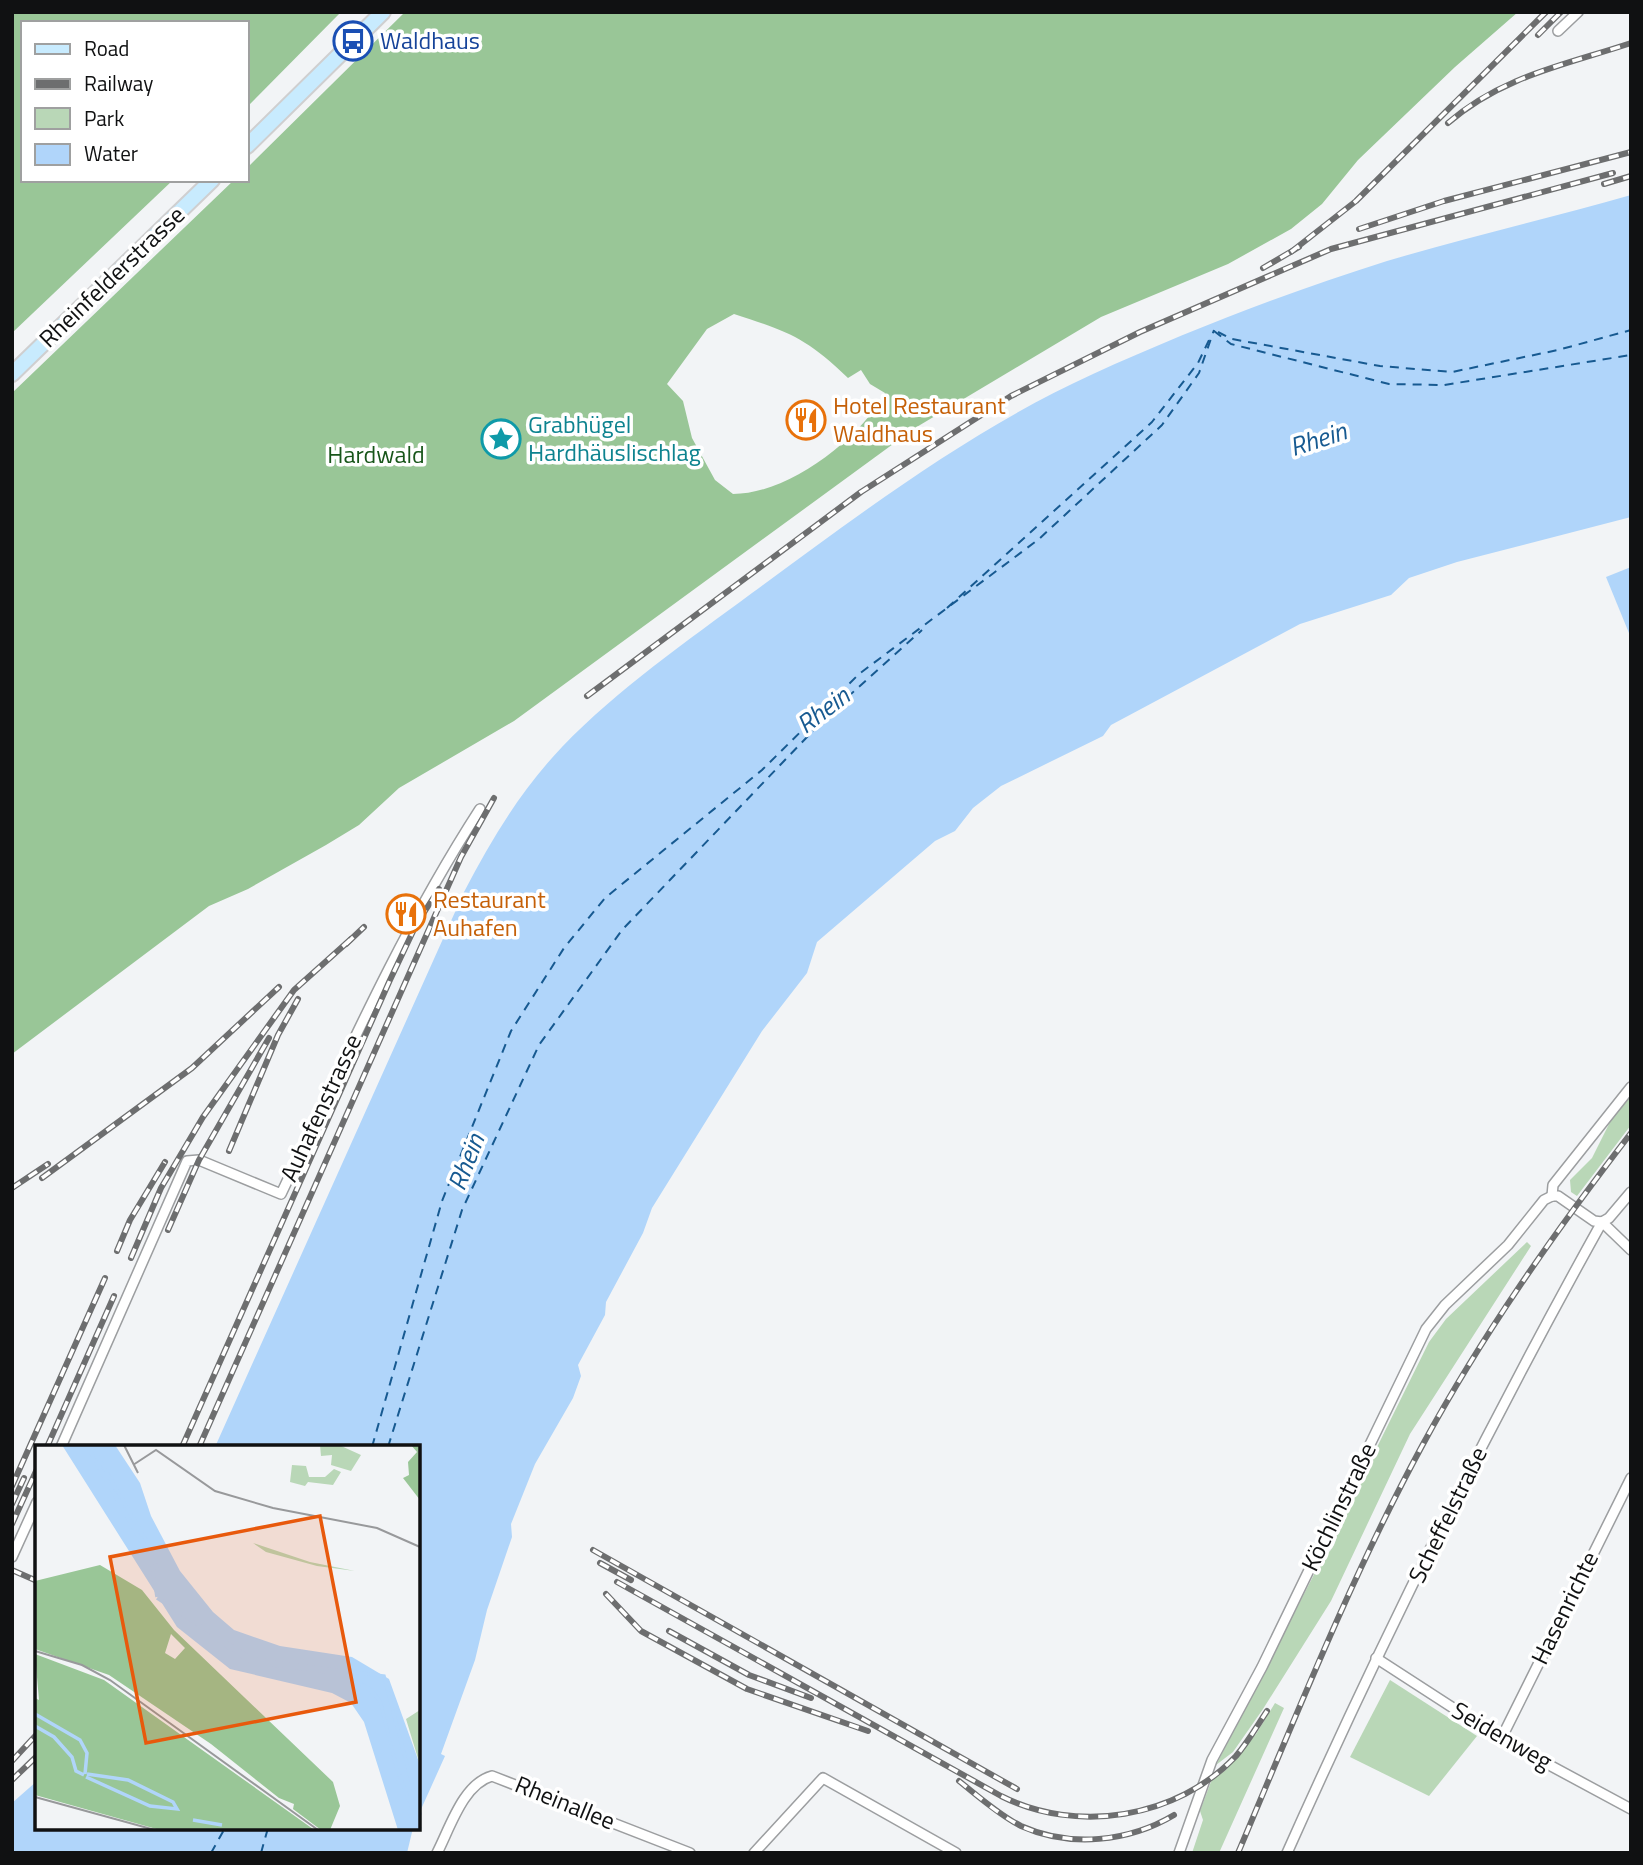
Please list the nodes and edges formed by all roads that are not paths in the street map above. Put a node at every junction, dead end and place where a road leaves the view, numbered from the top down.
1 (369, 12) edge
2 (383, 12) edge
3 (1578, 12) edge
4 (1558, 31) dead end
5 (248, 131) edge
6 (248, 145) edge
7 (196, 182) edge
8 (210, 182) edge
9 (12, 363) edge
10 (12, 374) edge
11 (480, 809) dead end
12 (1631, 1087) edge
13 (1631, 1192) edge
14 (1555, 1196) junction
15 (1602, 1222) junction
16 (1631, 1250) edge
17 (62, 1445) edge
18 (1631, 1478) edge
19 (35, 1506) edge
20 (12, 1557) edge
21 (1376, 1658) junction
22 (1501, 1739) junction
23 (1631, 1809) edge
24 (437, 1853) edge
25 (690, 1853) edge
26 (754, 1853) edge
27 (956, 1853) edge
28 (1179, 1853) edge
29 (1287, 1853) edge

1 - 5 main road
2 - 6 main road
3 - 4 street
7 - 9 main road, Rheinfelderstrasse
8 - 10 main road, Rheinfelderstrasse
11 - 17 street, Auhafenstrasse
12 - 14 street, Köchlinstraße
13 - 15 street, Scheffelstraße
14 - 15 street
14 - 28 street, Köchlinstraße
15 - 16 street
15 - 21 street, Scheffelstraße
18 - 22 street, Hasenrichte
19 - 20 street
21 - 22 street, Seidenweg
21 - 29 street, Scheffelstraße
22 - 23 street, Seidenweg
24 - 25 street, Rheinallee
26 - 27 street

